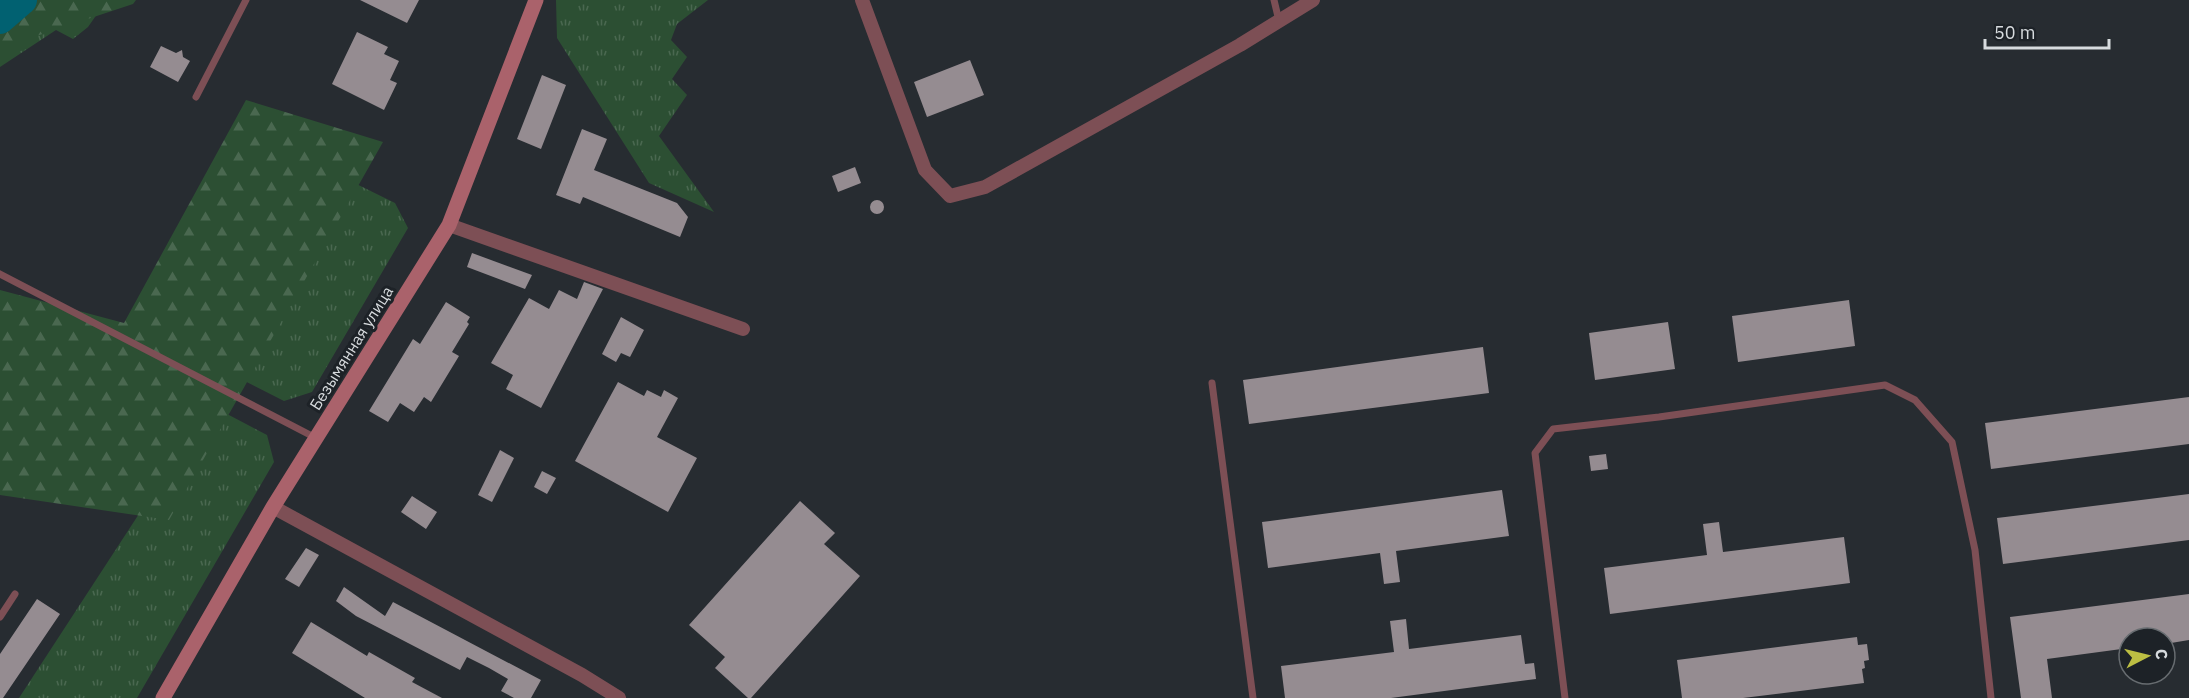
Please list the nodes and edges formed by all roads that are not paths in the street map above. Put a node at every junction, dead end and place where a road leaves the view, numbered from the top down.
1 (246, 0) edge
2 (536, 0) edge
3 (862, 0) edge
4 (1274, 0) edge
5 (1313, 0) edge
6 (1279, 21) junction
7 (196, 97) dead end
8 (449, 225) junction
9 (0, 274) edge
10 (743, 329) dead end
11 (1212, 383) dead end
12 (316, 438) junction
13 (273, 507) junction
14 (15, 594) dead end
15 (0, 617) edge
16 (163, 698) edge
17 (619, 698) edge
18 (1253, 698) edge
19 (1565, 698) edge
20 (1990, 698) edge

1 - 7 lane
2 - 8 main road, Безымянная улица
3 - 6 street
4 - 6 lane
5 - 6 street
8 - 10 street
8 - 12 main road, Безымянная улица
9 - 12 lane
11 - 18 lane
12 - 13 main road, Безымянная улица
13 - 16 main road, Безымянная улица
13 - 17 street
14 - 15 lane
19 - 20 lane

